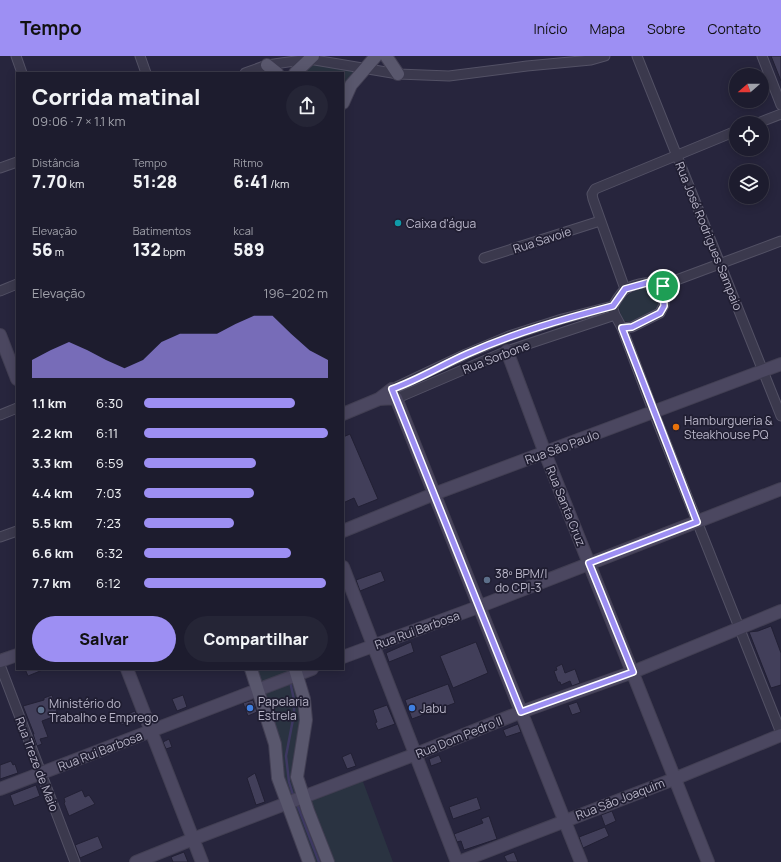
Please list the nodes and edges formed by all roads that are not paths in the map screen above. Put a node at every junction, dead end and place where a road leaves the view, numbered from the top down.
1 (16, 56) edge
2 (140, 56) edge
3 (376, 56) edge
4 (386, 56) edge
5 (605, 56) edge
6 (637, 56) edge
7 (762, 56) edge
8 (311, 58) edge
9 (265, 60) edge
10 (365, 68) junction
11 (22, 72) edge
12 (146, 72) edge
13 (247, 72) edge
14 (276, 72) edge
15 (296, 72) edge
16 (398, 74) junction
17 (344, 100) edge
18 (781, 105) edge
19 (781, 114) edge
20 (769, 119) edge
21 (729, 135) edge
22 (676, 155) junction
23 (16, 162) edge
24 (0, 168) edge
25 (600, 221) junction
26 (781, 241) edge
27 (484, 258) dead end
28 (721, 265) junction
29 (16, 284) edge
30 (663, 286) junction
31 (625, 289) junction
32 (0, 291) edge
33 (614, 311) junction
34 (562, 319) junction
35 (622, 328) junction
36 (567, 332) junction
37 (0, 336) edge
38 (507, 351) junction
39 (781, 364) edge
40 (763, 371) junction
41 (16, 376) edge
42 (394, 393) junction
43 (16, 408) edge
44 (654, 413) junction
45 (344, 414) edge
46 (0, 415) edge
47 (781, 416) edge
48 (545, 453) junction
49 (781, 489) edge
50 (434, 494) junction
51 (697, 522) junction
52 (16, 531) edge
53 (344, 531) edge
54 (0, 537) edge
55 (589, 563) junction
56 (344, 570) edge
57 (478, 607) junction
58 (781, 611) edge
59 (739, 628) junction
60 (374, 646) junction
61 (16, 655) edge
62 (344, 657) edge
63 (0, 661) edge
64 (0, 665) edge
65 (127, 670) edge
66 (251, 670) edge
67 (308, 670) edge
68 (633, 672) junction
69 (295, 673) edge
70 (257, 690) junction
71 (521, 712) junction
72 (152, 731) junction
73 (781, 734) edge
74 (416, 754) junction
75 (41, 774) junction
76 (674, 779) junction
77 (0, 789) edge
78 (295, 800) junction
79 (564, 821) junction
80 (193, 839) junction
81 (75, 862) edge
82 (136, 862) edge
83 (202, 862) edge
84 (309, 862) edge
85 (328, 862) edge
86 (458, 862) edge
87 (581, 862) edge
88 (708, 862) edge

1 - 11 street
2 - 12 street
3 - 10 main road
4 - 16 main road
5 - 16 street
6 - 22 street, Rua José Rodrigues Sampaio
7 - 18 street
8 - 9 street
8 - 10 street
8 - 15 main road
9 - 13 street
9 - 14 main road
10 - 16 street
10 - 17 main road
19 - 20 street
21 - 22 street
22 - 25 street
22 - 28 street, Rua José Rodrigues Sampaio
23 - 24 street
25 - 27 street, Rua Savoie
25 - 31 street
26 - 28 street
28 - 30 street
28 - 40 street, Rua José Rodrigues Sampaio
29 - 32 street
30 - 31 street
30 - 35 street
31 - 33 street
33 - 34 street, Rua Sorbone
33 - 35 street
33 - 36 street, Rua Sorbone
34 - 36 street
34 - 42 street, Rua Sorbone
35 - 44 street
36 - 38 street, Rua Sorbone
37 - 41 street
38 - 42 street, Rua Sorbone
38 - 48 street, Rua Santa Cruz
39 - 40 street, Rua São Paulo
40 - 44 street, Rua São Paulo
40 - 47 street, Rua José Rodrigues Sampaio
42 - 45 street, Rua Sorbone
42 - 50 street
43 - 46 street
44 - 48 street, Rua São Paulo
44 - 51 street
48 - 50 street, Rua São Paulo
48 - 55 street, Rua Santa Cruz
49 - 51 street, Rua Rui Barbosa
50 - 53 street, Rua São Paulo
50 - 57 street
51 - 55 street, Rua Rui Barbosa
51 - 59 street
52 - 54 street
55 - 57 street, Rua Rui Barbosa
55 - 68 street, Rua Santa Cruz
56 - 60 street
57 - 60 street, Rua Rui Barbosa
57 - 71 street
58 - 59 street, Rua Dom Pedro II
59 - 68 street, Rua Dom Pedro II
59 - 73 street
60 - 62 street, Rua Rui Barbosa
60 - 74 street
61 - 63 street
64 - 75 street, Rua Treze de Maio
65 - 72 street
66 - 70 main road
67 - 69 street, Rua Rui Barbosa
68 - 71 street, Rua Dom Pedro II
68 - 76 street, Rua Santa Cruz
69 - 70 street, Rua Rui Barbosa
69 - 78 main road
70 - 72 street, Rua Rui Barbosa
70 - 78 main road
71 - 74 street, Rua Dom Pedro II
71 - 79 street
72 - 75 street, Rua Rui Barbosa
72 - 80 street
73 - 76 street, Rua São Joaquim
74 - 78 street, Rua Dom Pedro II
74 - 86 street
75 - 77 street, Rua Rui Barbosa
75 - 81 street, Rua Treze de Maio
76 - 79 street, Rua São Joaquim
76 - 88 street, Rua Santa Cruz
78 - 80 street, Rua Dom Pedro II
78 - 84 main road
78 - 85 main road
79 - 86 street, Rua São Joaquim
79 - 87 street
80 - 82 street, Rua Dom Pedro II
80 - 83 street

